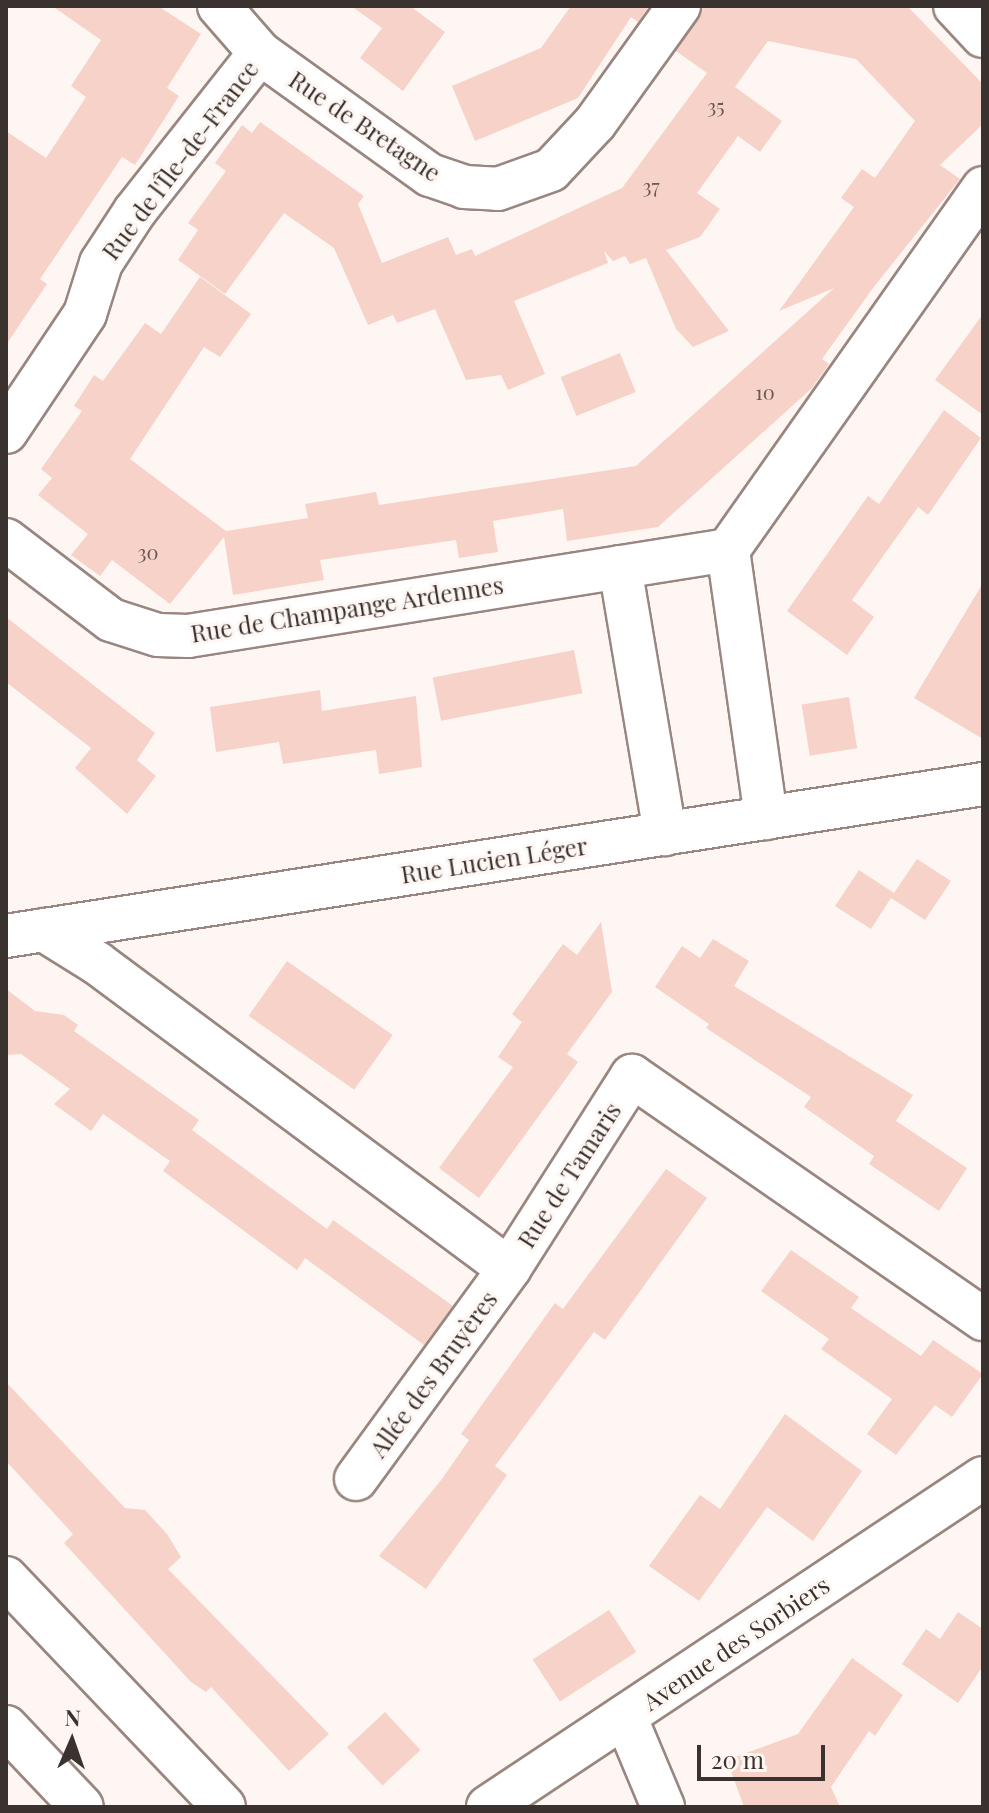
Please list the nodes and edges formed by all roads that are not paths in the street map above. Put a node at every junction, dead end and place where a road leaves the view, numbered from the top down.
1 (219, 6) edge
2 (679, 6) edge
3 (955, 6) edge
4 (983, 36) edge
5 (260, 53) junction
6 (983, 188) edge
7 (6, 432) edge
8 (6, 540) edge
9 (728, 550) junction
10 (620, 567) junction
11 (983, 784) edge
12 (766, 818) junction
13 (665, 834) junction
14 (25, 933) edge
15 (509, 1269) junction
16 (983, 1319) edge
17 (983, 1478) edge
18 (356, 1479) dead end
19 (6, 1578) edge
20 (625, 1716) junction
21 (6, 1727) edge
22 (82, 1807) edge
23 (224, 1807) edge
24 (488, 1807) edge
25 (663, 1807) edge

1 - 5 street, Rue de Bretagne
2 - 5 street, Rue de Bretagne
3 - 4 street
5 - 7 street, Rue de l'Île-de-France
6 - 9 street
8 - 10 street, Rue de Champange Ardennes
9 - 10 street, Rue de Champange Ardennes
9 - 12 street
10 - 13 street
11 - 12 street, Rue Lucien Léger
12 - 13 street, Rue Lucien Léger
13 - 14 street, Rue Lucien Léger
14 - 15 street, Rue de Tamaris
15 - 16 street, Rue de Tamaris
15 - 18 street, Allée des Bruyères
17 - 20 street, Avenue des Sorbiers
19 - 23 street
20 - 24 street, Avenue des Sorbiers
20 - 25 street
21 - 22 street

